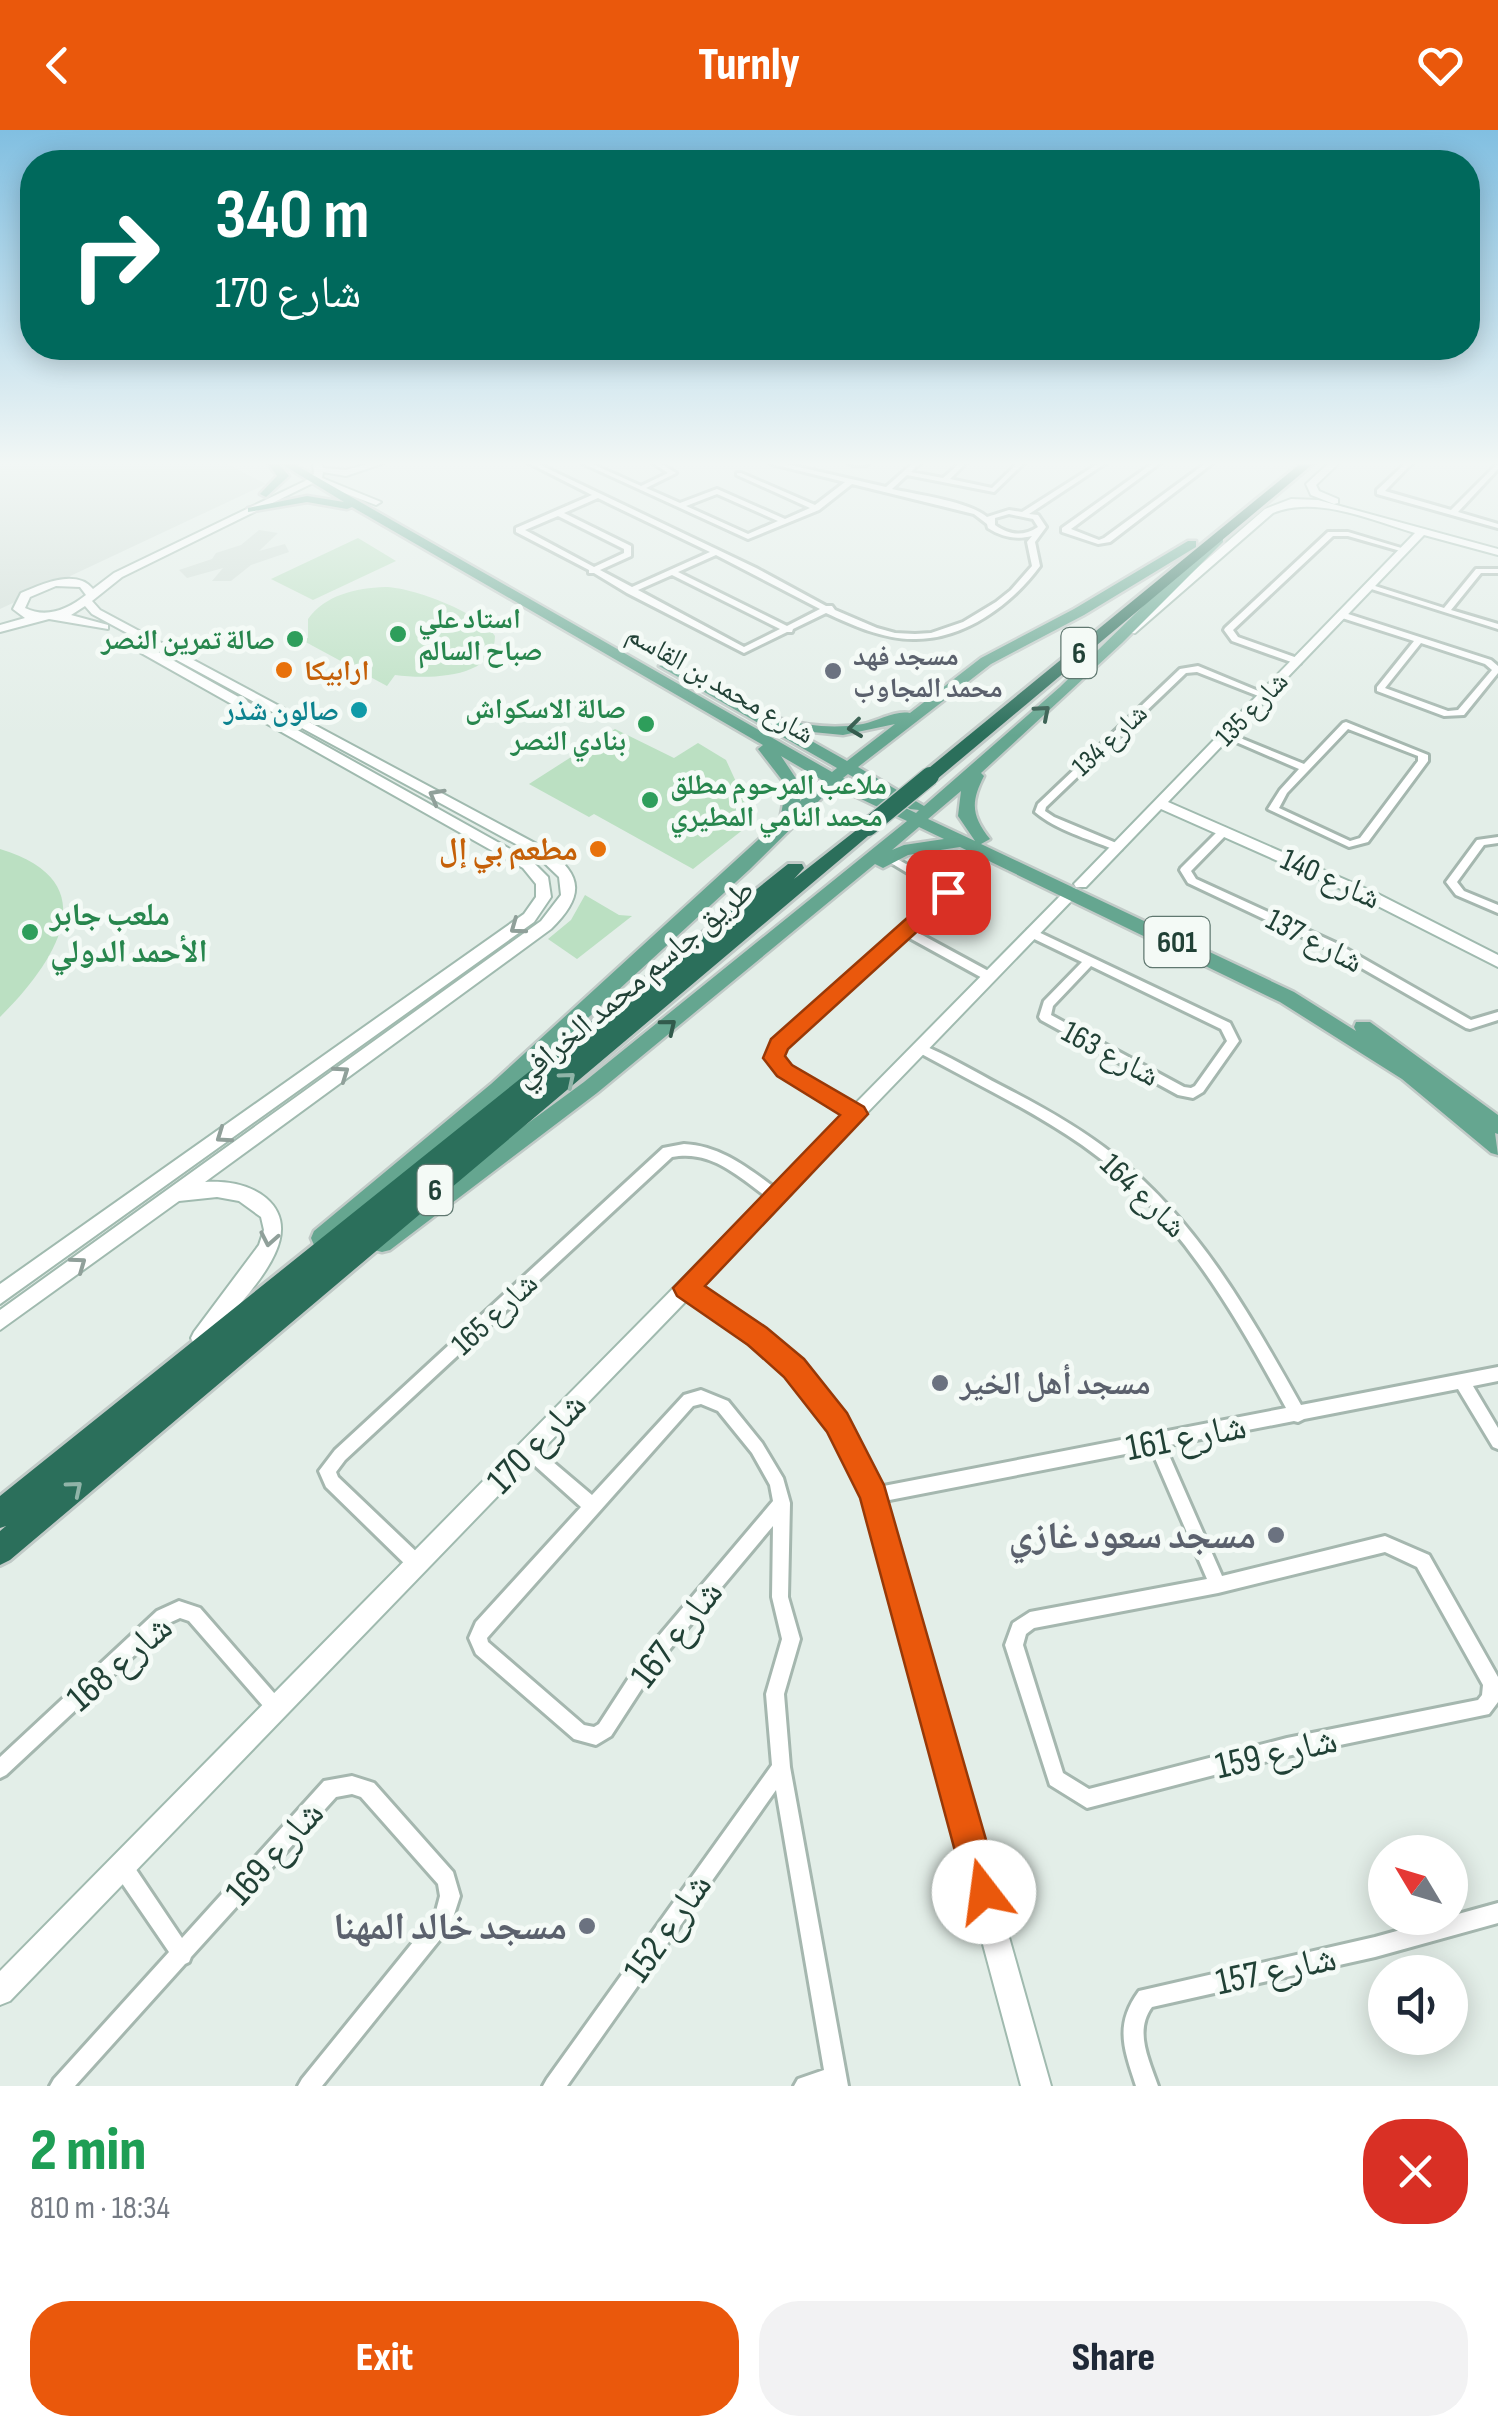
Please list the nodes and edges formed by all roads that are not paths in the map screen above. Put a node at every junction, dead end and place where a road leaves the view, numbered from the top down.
1 (139, 554) edge
2 (161, 554) edge
3 (454, 554) edge
4 (460, 554) edge
5 (562, 554) edge
6 (627, 554) edge
7 (711, 554) edge
8 (721, 554) edge
9 (1034, 554) edge
10 (1175, 554) edge
11 (1180, 554) edge
12 (1196, 554) edge
13 (1203, 554) edge
14 (1221, 554) edge
15 (1308, 554) edge
16 (1400, 554) edge
17 (592, 571) junction
18 (1498, 571) edge
19 (672, 572) junction
20 (66, 582) junction
21 (1369, 587) junction
22 (630, 591) junction
23 (90, 598) junction
24 (20, 600) junction
25 (829, 608) junction
26 (1447, 609) junction
27 (0, 614) edge
28 (1342, 615) junction
29 (47, 617) junction
30 (1498, 628) edge
31 (0, 629) edge
32 (788, 630) junction
33 (1418, 640) junction
34 (1103, 653) junction
35 (1297, 661) junction
36 (944, 692) junction
37 (1264, 695) junction
38 (712, 708) junction
39 (740, 708) junction
40 (311, 735) junction
41 (1225, 736) junction
42 (980, 768) junction
43 (1306, 768) junction
44 (839, 774) junction
45 (922, 774) junction
46 (1159, 803) junction
47 (922, 817) junction
48 (457, 825) junction
49 (860, 825) junction
50 (782, 829) junction
51 (1224, 831) junction
52 (1498, 840) edge
53 (973, 841) junction
54 (1116, 847) junction
55 (534, 848) junction
56 (890, 858) junction
57 (1076, 888) junction
58 (1498, 909) edge
59 (810, 910) junction
60 (906, 931) junction
61 (1032, 933) junction
62 (1088, 961) junction
63 (1498, 962) edge
64 (990, 976) junction
65 (1498, 1016) edge
66 (920, 1048) junction
67 (298, 1097) junction
68 (856, 1114) junction
69 (1493, 1115) edge
70 (1498, 1147) edge
71 (172, 1195) junction
72 (776, 1196) junction
73 (686, 1288) junction
74 (0, 1295) edge
75 (282, 1314) junction
76 (0, 1321) edge
77 (201, 1338) junction
78 (1498, 1374) edge
79 (1462, 1381) junction
80 (137, 1402) junction
81 (1298, 1415) junction
82 (1156, 1442) junction
83 (1498, 1442) edge
84 (528, 1450) junction
85 (77, 1451) junction
86 (874, 1495) junction
87 (0, 1502) edge
88 (782, 1503) junction
89 (591, 1504) junction
90 (0, 1514) edge
91 (0, 1550) edge
92 (417, 1564) junction
93 (1218, 1585) junction
94 (276, 1708) junction
95 (781, 1768) junction
96 (0, 1770) edge
97 (122, 1866) junction
98 (1498, 1913) edge
99 (182, 1955) junction
100 (0, 1991) edge
101 (836, 2082) edge
102 (61, 2086) edge
103 (309, 2086) edge
104 (554, 2086) edge
105 (805, 2086) edge
106 (1036, 2086) edge
107 (1147, 2086) edge

1 - 20 street
2 - 23 street
3 - 38 main road, شارع محمد بن القاسم / 601
4 - 39 main road, شارع محمد بن القاسم / 601
5 - 17 street
6 - 17 street
7 - 19 street
8 - 25 street
9 - 25 street
10 - 36 main road
11 - 45 highway, طريق جاسم محمد الخرافي / 6
12 - 45 highway, طريق جاسم محمد الخرافي / 6
13 - 34 main road
14 - 34 street
15 - 35 street
16 - 21 street, شارع 135
17 - 22 street
18 - 26 street
19 - 22 street
19 - 32 street
20 - 23 street
20 - 24 street
21 - 26 street
21 - 28 street, شارع 135
22 - 32 street
23 - 29 street
23 - 40 street
24 - 27 street
24 - 29 street
25 - 32 street
26 - 30 street
28 - 33 street
28 - 35 street, شارع 135
29 - 31 street
29 - 40 street
33 - 33 street
42 -> 34 main road
35 - 37 street, شارع 135
36 -> 39 main road
36 - 44 main road
37 - 41 street, شارع 135
37 - 54 street, شارع 134
38 - 44 main road, شارع محمد بن القاسم / 601
38 - 50 main road
39 - 44 main road, شارع محمد بن القاسم / 601
40 - 48 street
55 -> 40 street
41 - 43 street
41 - 46 street, شارع 135
42 - 47 main road
42 - 53 main road
43 - 43 street
44 - 47 main road, شارع محمد بن القاسم / 601
44 - 50 main road
45 - 49 highway, طريق جاسم محمد الخرافي / 6, bridge
46 - 51 street, شارع 140
46 - 54 street, شارع 135
47 - 53 main road, شارع محمد بن القاسم / 601
47 - 59 main road
48 - 55 street
48 -> 67 street
75 -> 49 highway, طريق جاسم محمد الخرافي / 6
49 - 80 highway, طريق جاسم محمد الخرافي / 6
50 - 77 main road
51 - 63 street, شارع 140
51 - 65 street, شارع 137
52 - 58 street
53 - 56 main road
53 - 57 main road, شارع محمد بن القاسم / 601
54 - 57 street, شارع 135
67 -> 55 street
56 - 59 main road
56 - 60 street
57 - 61 street, شارع 170
57 - 69 main road, شارع محمد بن القاسم / 601
57 - 70 main road, شارع محمد بن القاسم / 601
75 -> 59 main road
60 - 64 street
60 - 68 street
61 - 62 street, شارع 163
61 - 64 street, شارع 170
62 - 62 street, شارع 163
64 - 66 street, شارع 170
66 - 68 street, شارع 170
66 - 81 street, شارع 164
67 - 71 street
67 -> 74 street
68 - 72 street, شارع 170
76 -> 71 street
71 -> 77 street
72 - 73 street, شارع 170
72 - 92 street, شارع 165
73 - 84 street, شارع 170
73 - 86 street
91 -> 75 highway, طريق جاسم محمد الخرافي / 6
77 - 80 main road
78 - 79 street, شارع 161
79 - 81 street, شارع 161
79 - 83 street
80 - 85 highway, طريق جاسم محمد الخرافي / 6
81 - 82 street, شارع 161
82 - 86 street, شارع 161
82 - 93 street
84 - 89 street
84 - 92 street, شارع 170
85 - 87 highway
85 - 90 highway, طريق جاسم محمد الخرافي / 6
86 - 106 street
88 - 89 street, شارع 167
88 - 89 street, شارع 167
88 - 95 street
92 - 94 street, شارع 170
93 - 93 street, شارع 159
94 - 96 street, شارع 168
94 - 97 street, شارع 170
95 - 101 street
95 - 104 street, شارع 152
97 - 99 street
97 - 100 street, شارع 170
98 - 107 street, شارع 157
99 - 102 street, شارع 169
99 - 103 street, شارع 169
101 - 105 street

